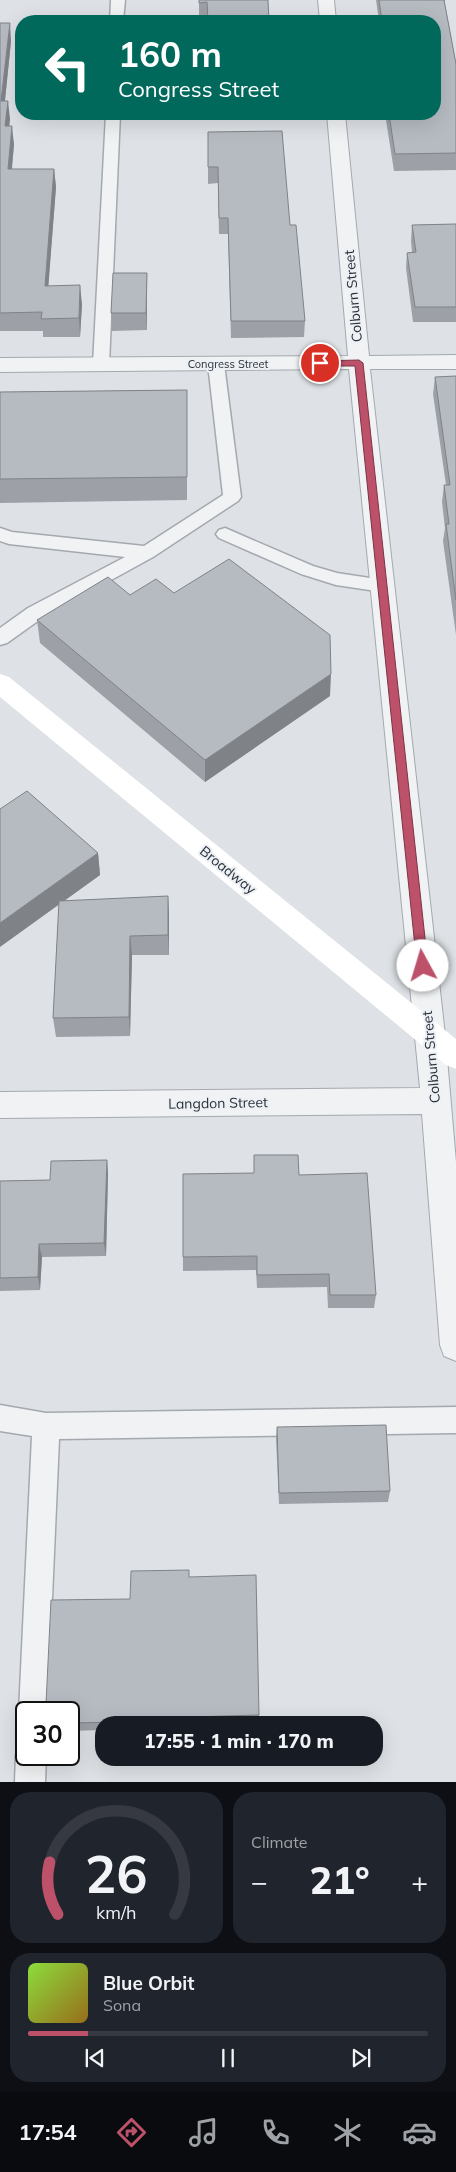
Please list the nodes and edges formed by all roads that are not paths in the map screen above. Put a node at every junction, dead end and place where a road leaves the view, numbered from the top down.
1 (118, 0) edge
2 (326, 0) edge
3 (117, 15) edge
4 (327, 15) edge
5 (113, 120) edge
6 (337, 120) edge
7 (456, 362) edge
8 (359, 363) junction
9 (216, 364) junction
10 (101, 365) junction
11 (0, 366) edge
12 (0, 534) edge
13 (225, 534) dead end
14 (147, 553) junction
15 (383, 586) junction
16 (0, 638) edge
17 (0, 683) edge
18 (430, 1035) junction
19 (456, 1056) edge
20 (435, 1101) junction
21 (0, 1105) edge
22 (456, 1345) edge
23 (0, 1418) edge
24 (456, 1420) edge
25 (46, 1426) junction
26 (34, 1701) edge
27 (31, 1766) edge
28 (30, 1782) edge

1 - 3 lane
2 - 4 street
5 - 10 lane
6 - 8 street, Colburn Street
7 - 8 street, Congress Street
8 - 9 street, Congress Street
8 - 15 street, Colburn Street
9 - 10 street, Congress Street
9 - 14 lane
10 - 11 street, Congress Street
12 - 14 lane
13 - 15 lane
14 - 16 lane
15 - 18 street, Colburn Street
17 - 18 street, Broadway
18 - 19 street, Broadway
18 - 20 street, Colburn Street
20 - 21 street, Langdon Street
20 - 22 street, Colburn Street
23 - 25 lane
24 - 25 lane
25 - 26 lane
27 - 28 lane

